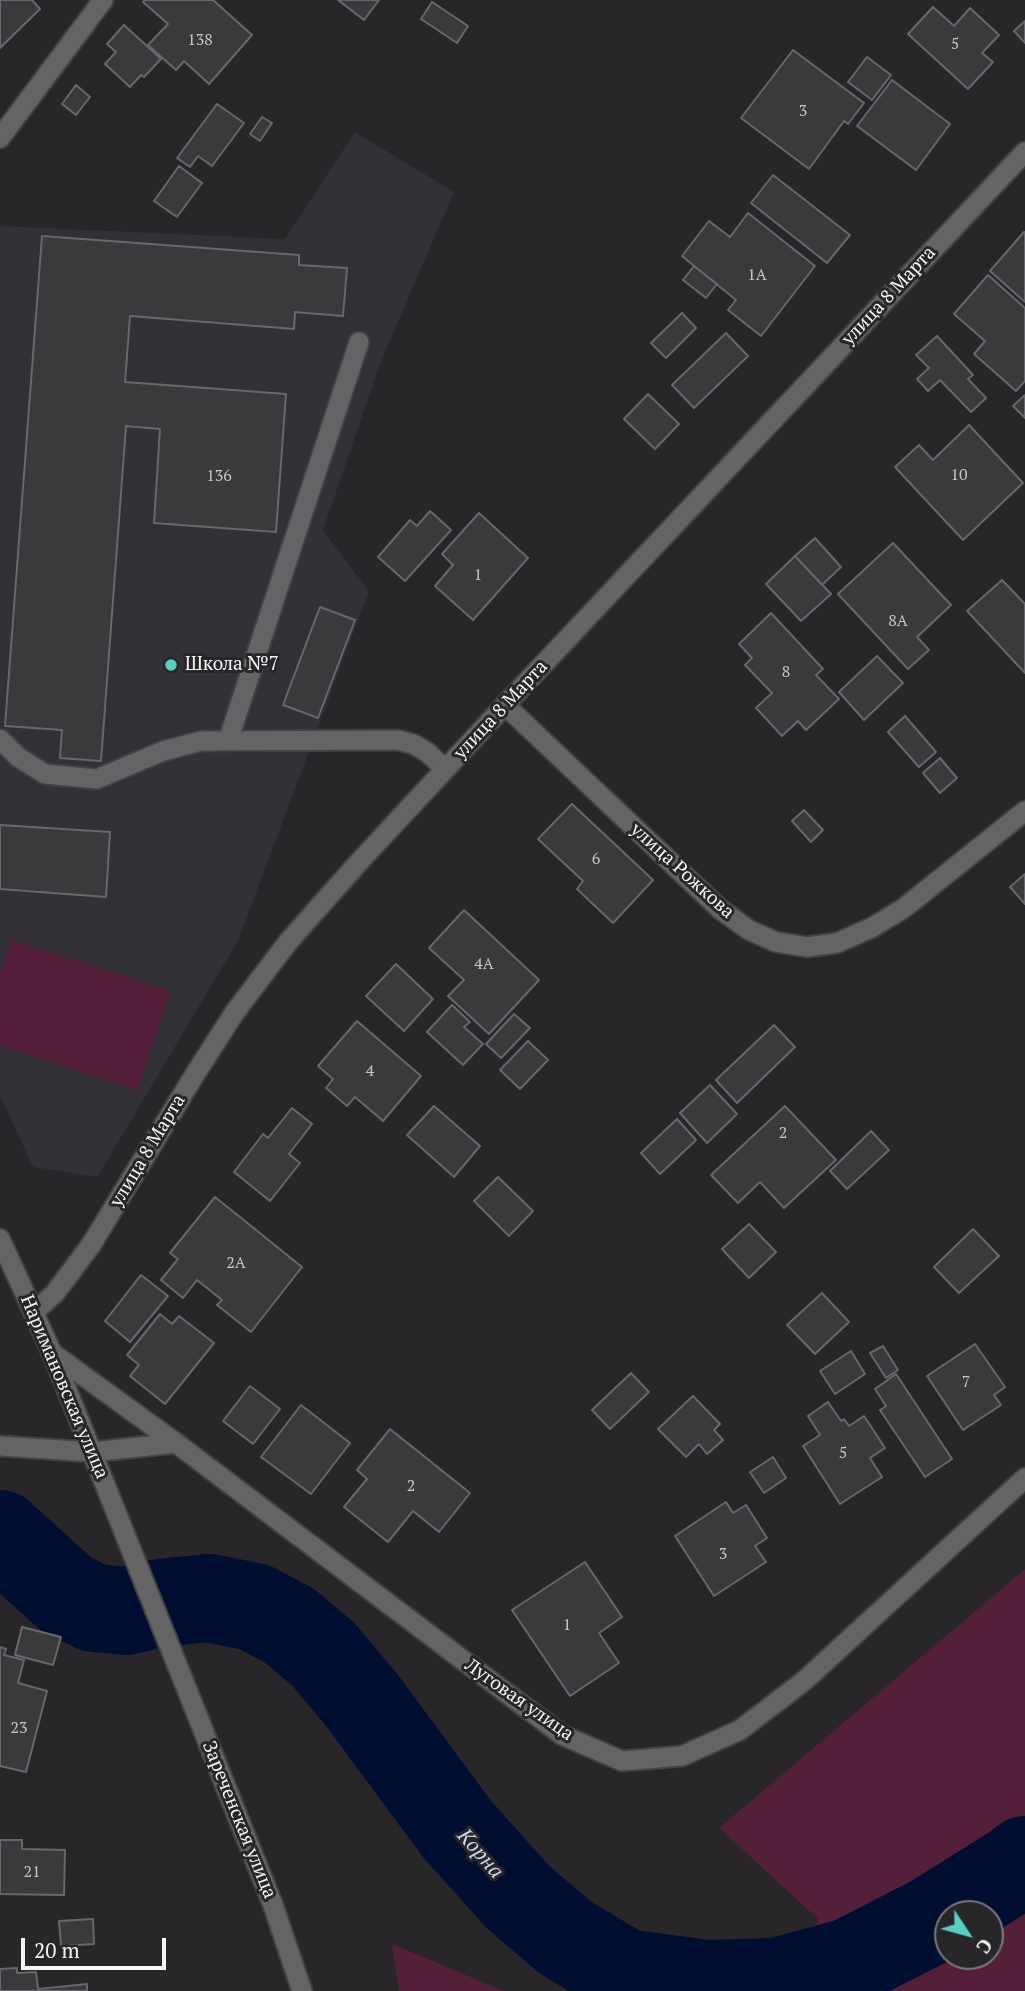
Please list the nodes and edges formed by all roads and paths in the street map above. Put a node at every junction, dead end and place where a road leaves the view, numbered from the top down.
1 (103, 0) edge
2 (0, 138) edge
3 (1025, 152) edge
4 (359, 342) dead end
5 (505, 705) junction
6 (0, 739) edge
7 (228, 741) junction
8 (445, 769) junction
9 (1025, 811) edge
10 (0, 1239) edge
11 (34, 1312) junction
12 (52, 1353) junction
13 (176, 1443) junction
14 (0, 1446) edge
15 (92, 1452) junction
16 (1025, 1478) edge
17 (170, 1650) joint
18 (302, 1991) edge

1 - 2 street
3 - 5 street, улица 8 Марта
4 - 7 street
5 - 8 street, улица 8 Марта
5 - 9 street, улица Рожкова
6 - 7 street
7 - 8 street
8 - 11 street, улица 8 Марта
10 - 11 street, Наримановская улица
11 - 12 street, Наримановская улица
12 - 13 street, Луговая улица
12 - 15 street, Наримановская улица
13 - 15 street
13 - 16 street, Луговая улица
14 - 15 street
15 - 17 street, Наримановская улица
17 - 18 street, Зареченская улица

